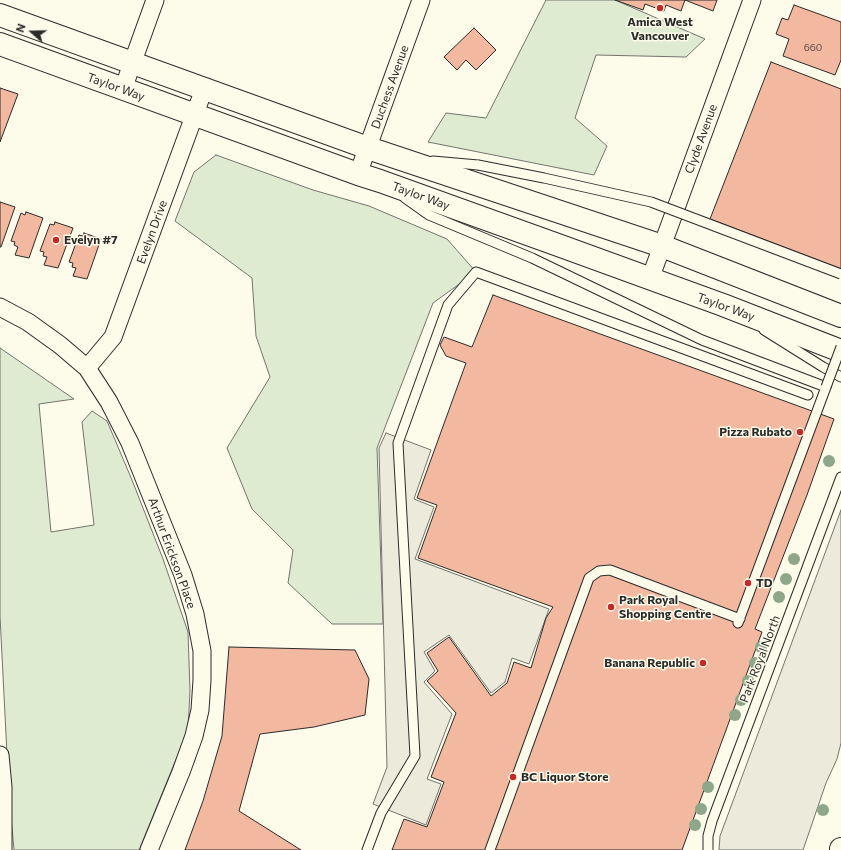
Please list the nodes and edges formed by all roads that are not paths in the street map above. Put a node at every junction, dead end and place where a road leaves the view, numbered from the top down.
1 (155, 0) edge
2 (421, 0) edge
3 (752, 0) edge
4 (0, 14) edge
5 (0, 44) edge
6 (132, 63) junction
7 (123, 89) junction
8 (204, 89) junction
9 (195, 116) junction
10 (368, 148) junction
11 (396, 158) junction
12 (358, 174) junction
13 (380, 181) junction
14 (662, 246) junction
15 (841, 274) edge
16 (650, 279) junction
17 (723, 305) junction
18 (0, 307) edge
19 (841, 316) edge
20 (841, 347) edge
21 (841, 351) edge
22 (87, 368) junction
23 (841, 377) edge
24 (826, 387) junction
25 (808, 395) dead end
26 (841, 477) edge
27 (0, 755) edge
28 (3, 850) edge
29 (149, 850) edge
30 (367, 850) edge
31 (490, 850) edge
32 (708, 850) edge

1 - 6 street
2 - 10 street, Duchess Avenue
3 - 14 street, Clyde Avenue
4 - 6 highway
5 - 7 highway, Taylor Way
6 - 7 street
6 - 8 highway
7 - 9 highway, Taylor Way
8 - 9 street, Evelyn Drive
8 - 10 highway
9 - 12 highway, Taylor Way
9 - 22 street, Evelyn Drive
10 - 11 highway
10 - 12 street, Duchess Avenue
11 - 14 highway
11 - 15 lane, bridge
12 - 13 highway, Taylor Way
13 - 16 highway, Taylor Way
13 - 24 lane
14 - 16 street, Clyde Avenue
14 - 19 highway
16 - 17 highway, Taylor Way
17 - 21 highway, Taylor Way
17 - 23 lane
18 - 22 street, Arthur Erickson Place
20 - 24 lane, bridge
22 - 29 street, Arthur Erickson Place
24 - 31 lane
25 - 30 lane
26 - 32 lane, Park Royal North
27 - 28 street

